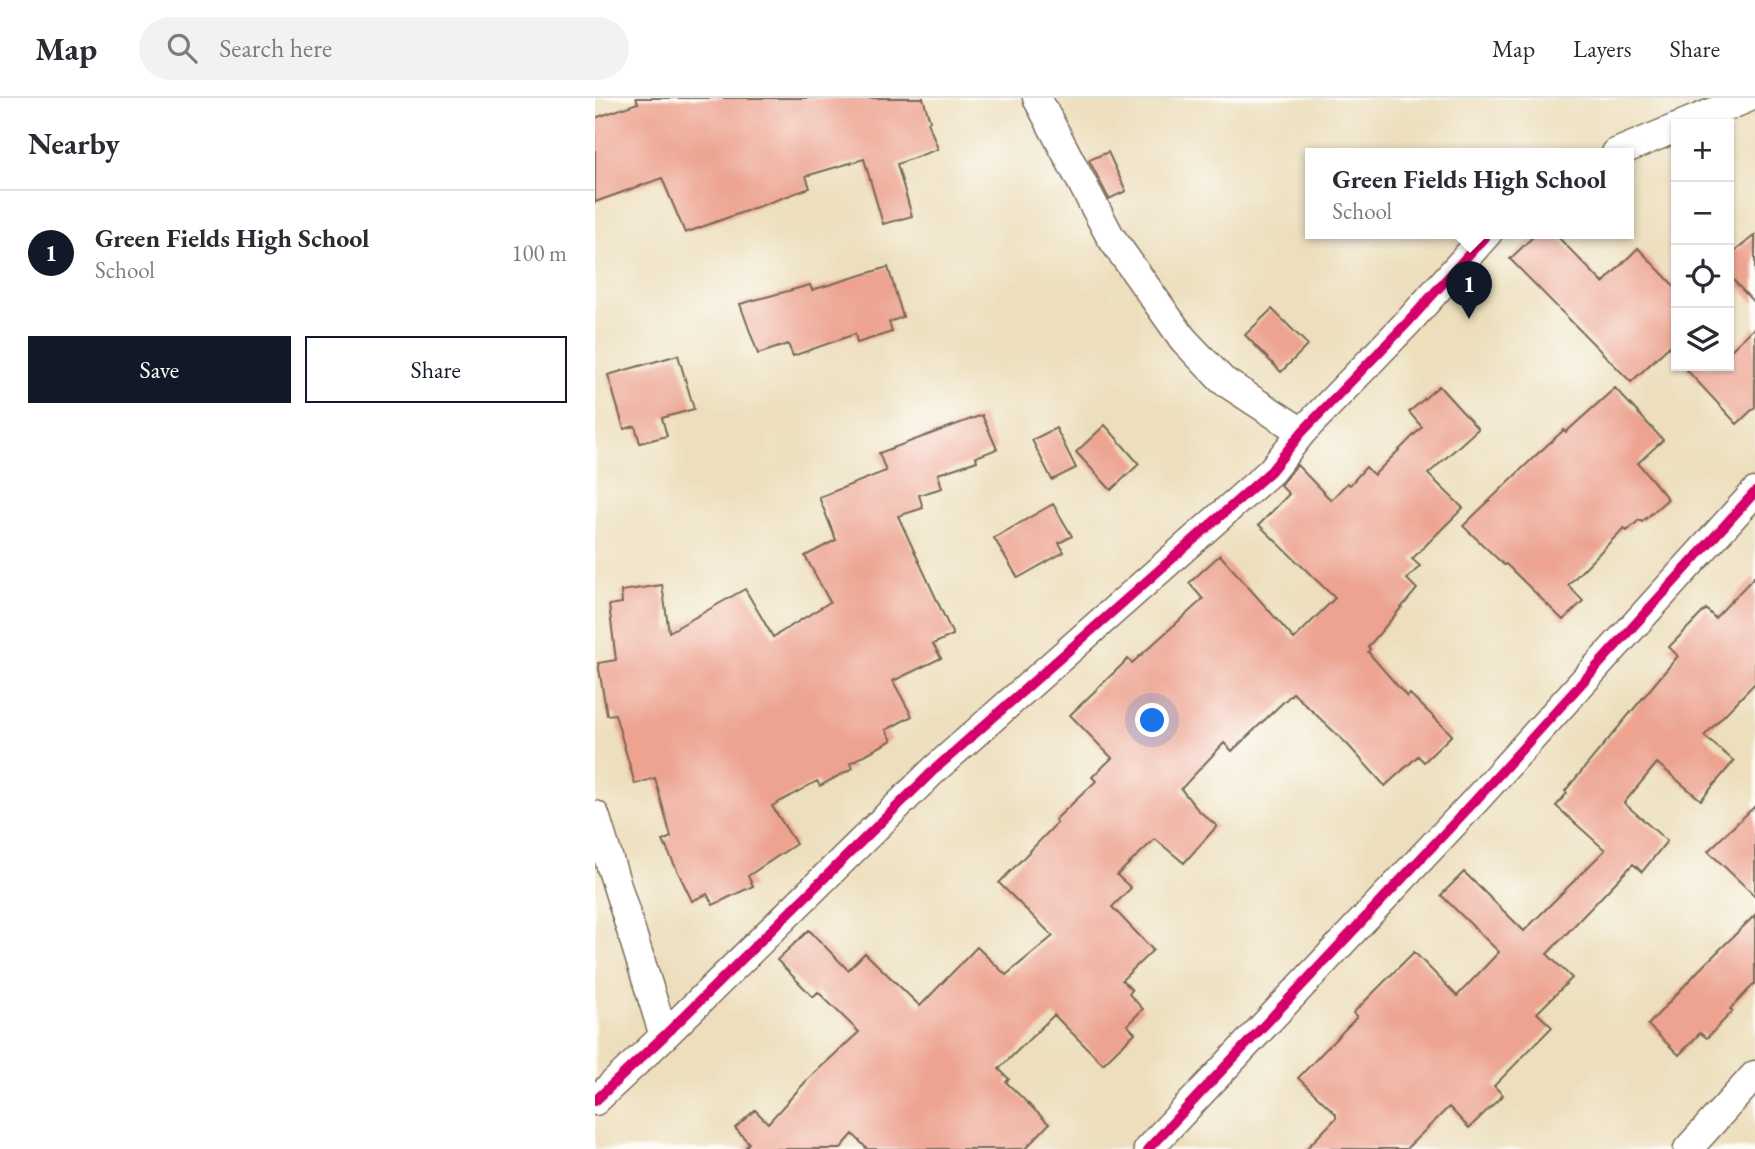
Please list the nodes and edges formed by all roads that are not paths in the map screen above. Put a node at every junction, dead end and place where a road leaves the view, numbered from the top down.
1 (1037, 98) edge
2 (1748, 98) edge
3 (1696, 119) edge
4 (1671, 130) edge
5 (1628, 148) edge
6 (1483, 239) edge
7 (1302, 432) junction
8 (1755, 492) edge
9 (595, 816) edge
10 (664, 1036) junction
11 (1755, 1075) edge
12 (595, 1101) edge
13 (1148, 1149) edge
14 (1688, 1149) edge

1 - 7 street
2 - 3 street
4 - 5 street
6 - 7 street
7 - 10 street
8 - 13 street
9 - 10 street
10 - 12 street
11 - 14 street

